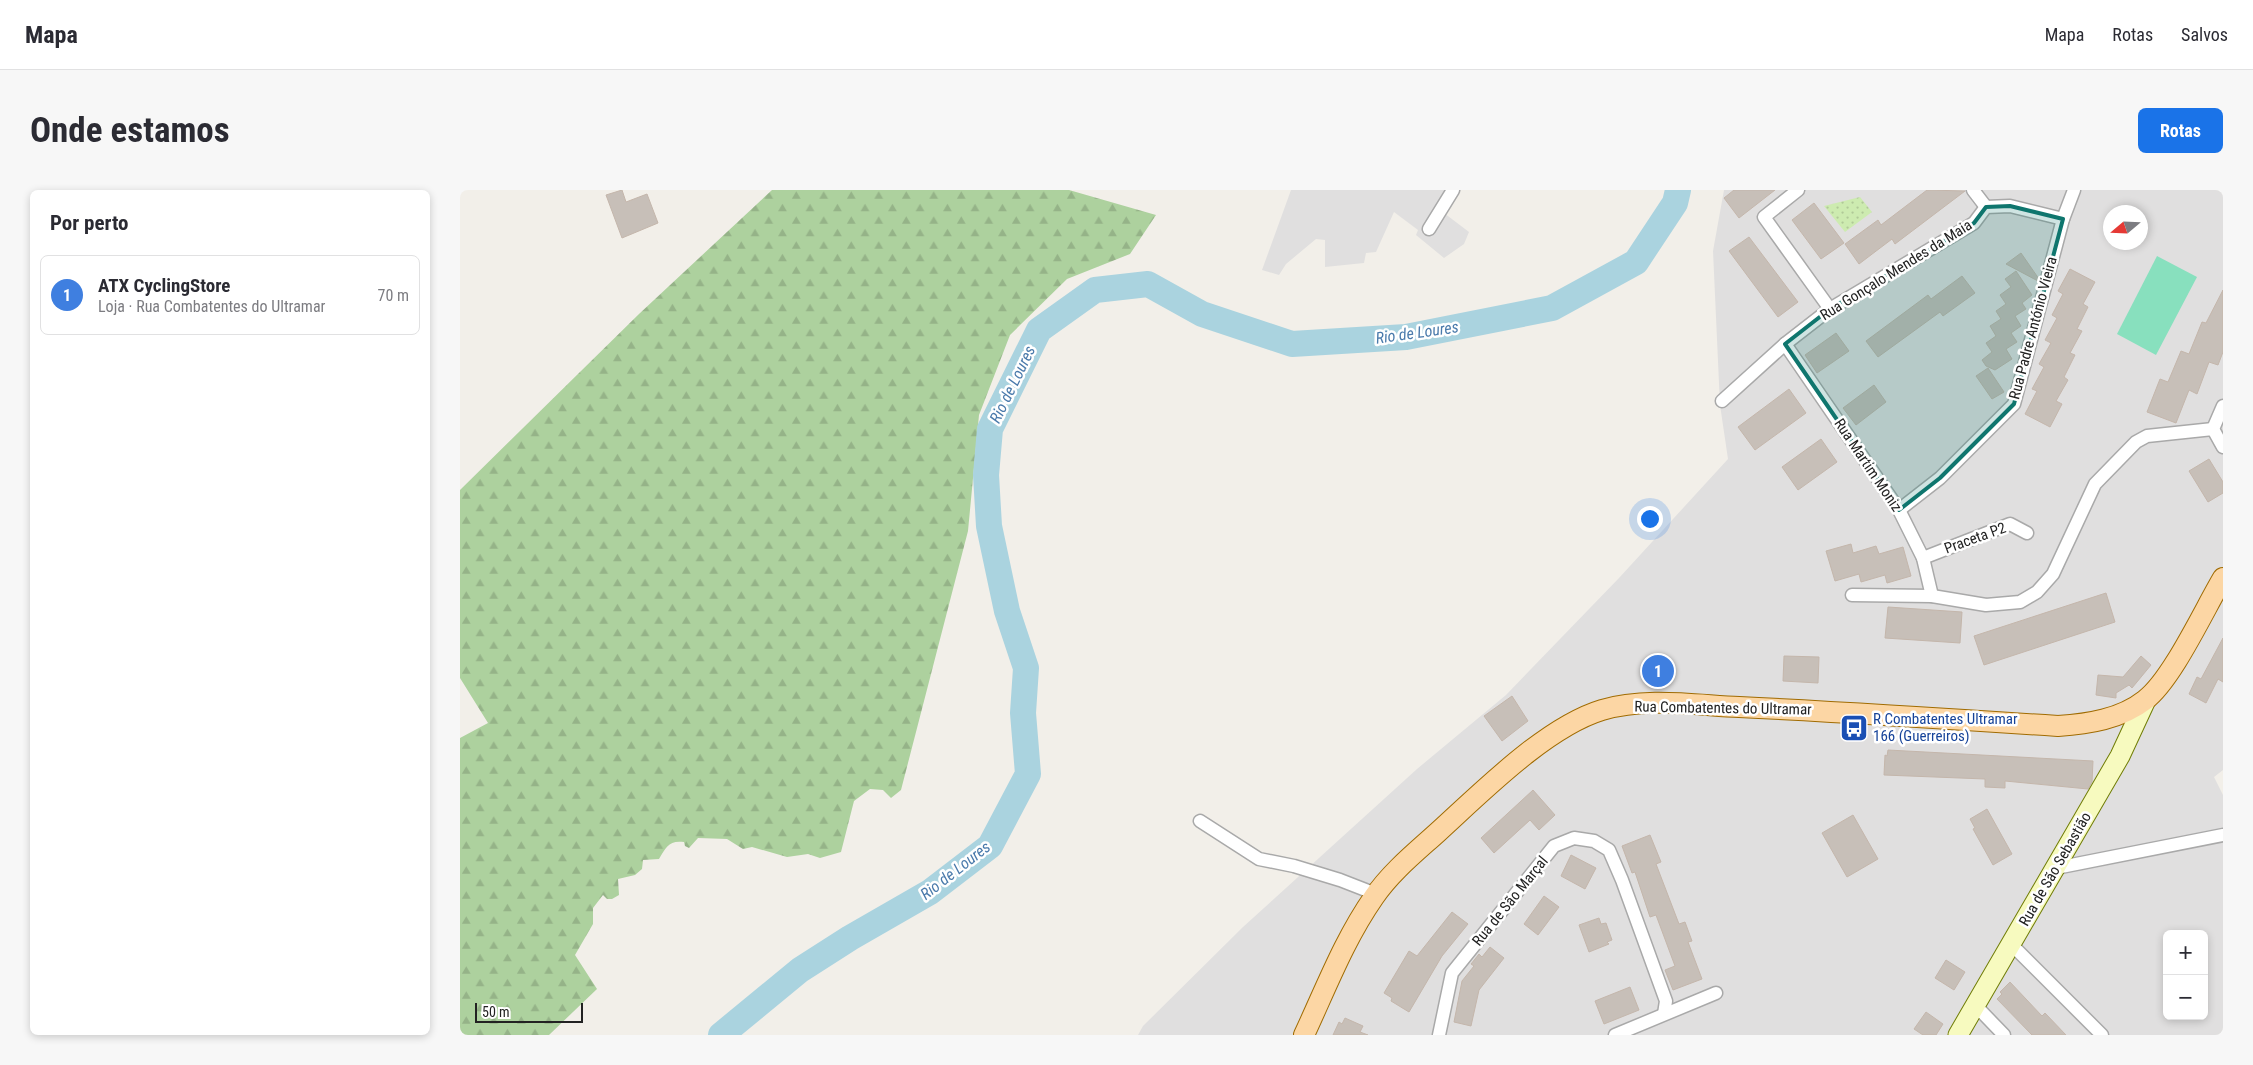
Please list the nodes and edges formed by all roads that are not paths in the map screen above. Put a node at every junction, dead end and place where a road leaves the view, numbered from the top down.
1 (1453, 190) edge
2 (1798, 190) edge
3 (1973, 190) edge
4 (2074, 190) edge
5 (1986, 207) junction
6 (2063, 218) junction
7 (1429, 229) dead end
8 (1830, 309) junction
9 (1785, 344) junction
10 (1722, 402) dead end
11 (2223, 406) edge
12 (2212, 430) junction
13 (2223, 447) edge
14 (1899, 510) junction
15 (2026, 533) dead end
16 (1923, 558) junction
17 (2223, 578) edge
18 (1852, 595) dead end
19 (1932, 596) junction
20 (2146, 700) junction
21 (1200, 821) dead end
22 (2223, 835) edge
23 (2056, 868) junction
24 (1376, 894) junction
25 (2012, 945) junction
26 (1716, 993) dead end
27 (1976, 1006) junction
28 (1664, 1014) junction
29 (1304, 1035) edge
30 (1439, 1035) edge
31 (1615, 1035) edge
32 (1958, 1035) edge
33 (2004, 1035) edge
34 (2102, 1035) edge

1 - 7 street
2 - 8 street
3 - 5 street
4 - 6 street, Rua Padre António Vieira
5 - 6 street, Rua Gonçalo Mendes da Maia
5 - 8 street, Rua Gonçalo Mendes da Maia
6 - 14 street, Rua Padre António Vieira
8 - 9 street, Rua Gonçalo Mendes da Maia
9 - 10 street, Rua Gonçalo Mendes da Maia
9 - 14 street, Rua Martim Moniz
11 - 12 street
12 - 13 street
12 - 19 street
14 - 16 street, Rua Martim Moniz
15 - 16 street, Praceta P2
16 - 19 street, Rua Martim Moniz
17 - 20 main road, Rua Combatentes do Ultramar
18 - 19 street
20 - 23 street, Rua de São Sebastião
20 - 24 main road, Rua Combatentes do Ultramar
21 - 24 street
22 - 23 street
23 - 25 street, Rua de São Sebastião
24 - 29 main road, Rua Combatentes do Ultramar
25 - 27 street, Rua de São Sebastião
25 - 34 street
26 - 28 street
27 - 32 street, Rua de São Sebastião
27 - 33 street
28 - 30 street, Rua de São Marçal
28 - 31 street

